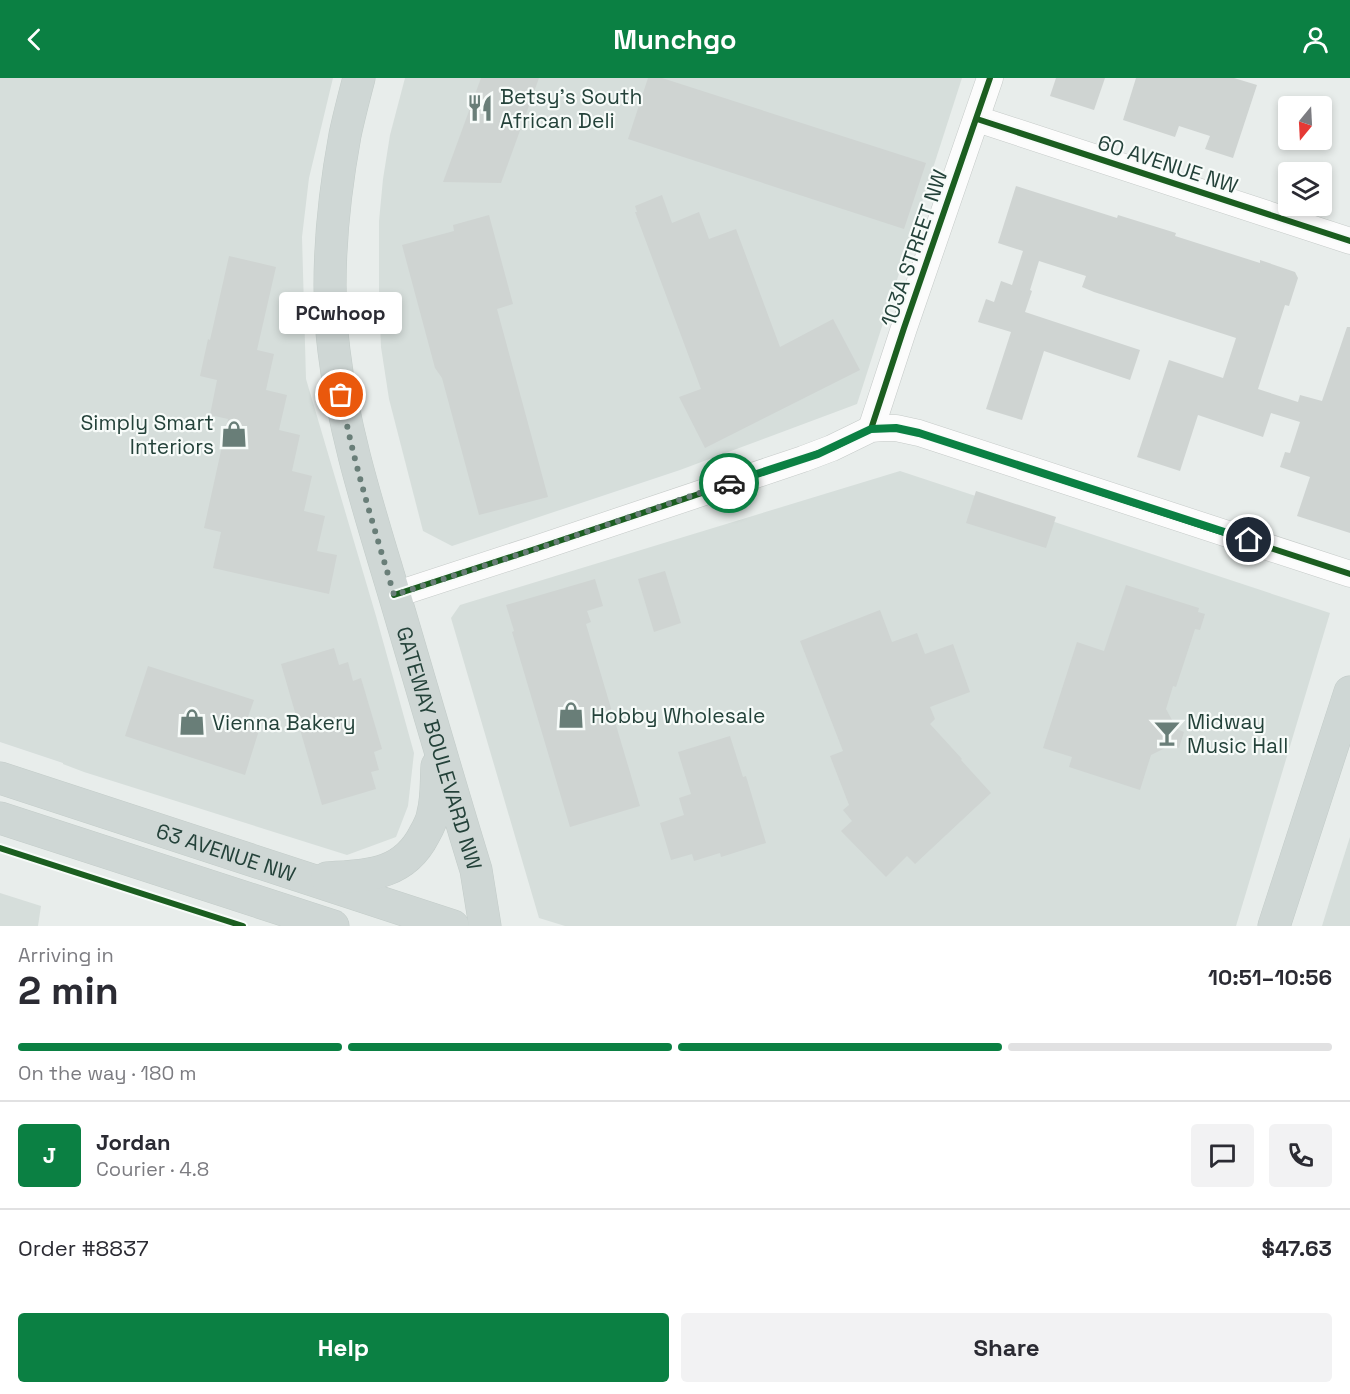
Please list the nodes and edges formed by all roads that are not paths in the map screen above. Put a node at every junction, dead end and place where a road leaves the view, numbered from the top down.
1 (359, 78) edge
2 (990, 78) edge
3 (977, 119) junction
4 (1350, 241) edge
5 (871, 429) junction
6 (1350, 574) edge
7 (394, 595) junction
8 (1350, 692) edge
9 (438, 744) junction
10 (0, 778) edge
11 (0, 819) edge
12 (310, 879) junction
13 (333, 926) edge
14 (453, 926) edge
15 (485, 926) edge
16 (1274, 926) edge

1 - 7 main road, GATEWAY BOULEVARD NW
2 - 3 street, 103A STREET NW
3 - 4 street, 60 AVENUE NW
3 - 5 street, 103A STREET NW
5 - 6 street
5 - 7 street
7 - 9 main road, GATEWAY BOULEVARD NW
8 - 16 main road
9 - 12 main road
9 - 15 main road, GATEWAY BOULEVARD NW
10 - 12 main road, 63 AVENUE NW
11 - 13 main road, 63 AVENUE NW
12 - 14 main road, 63 AVENUE NW

